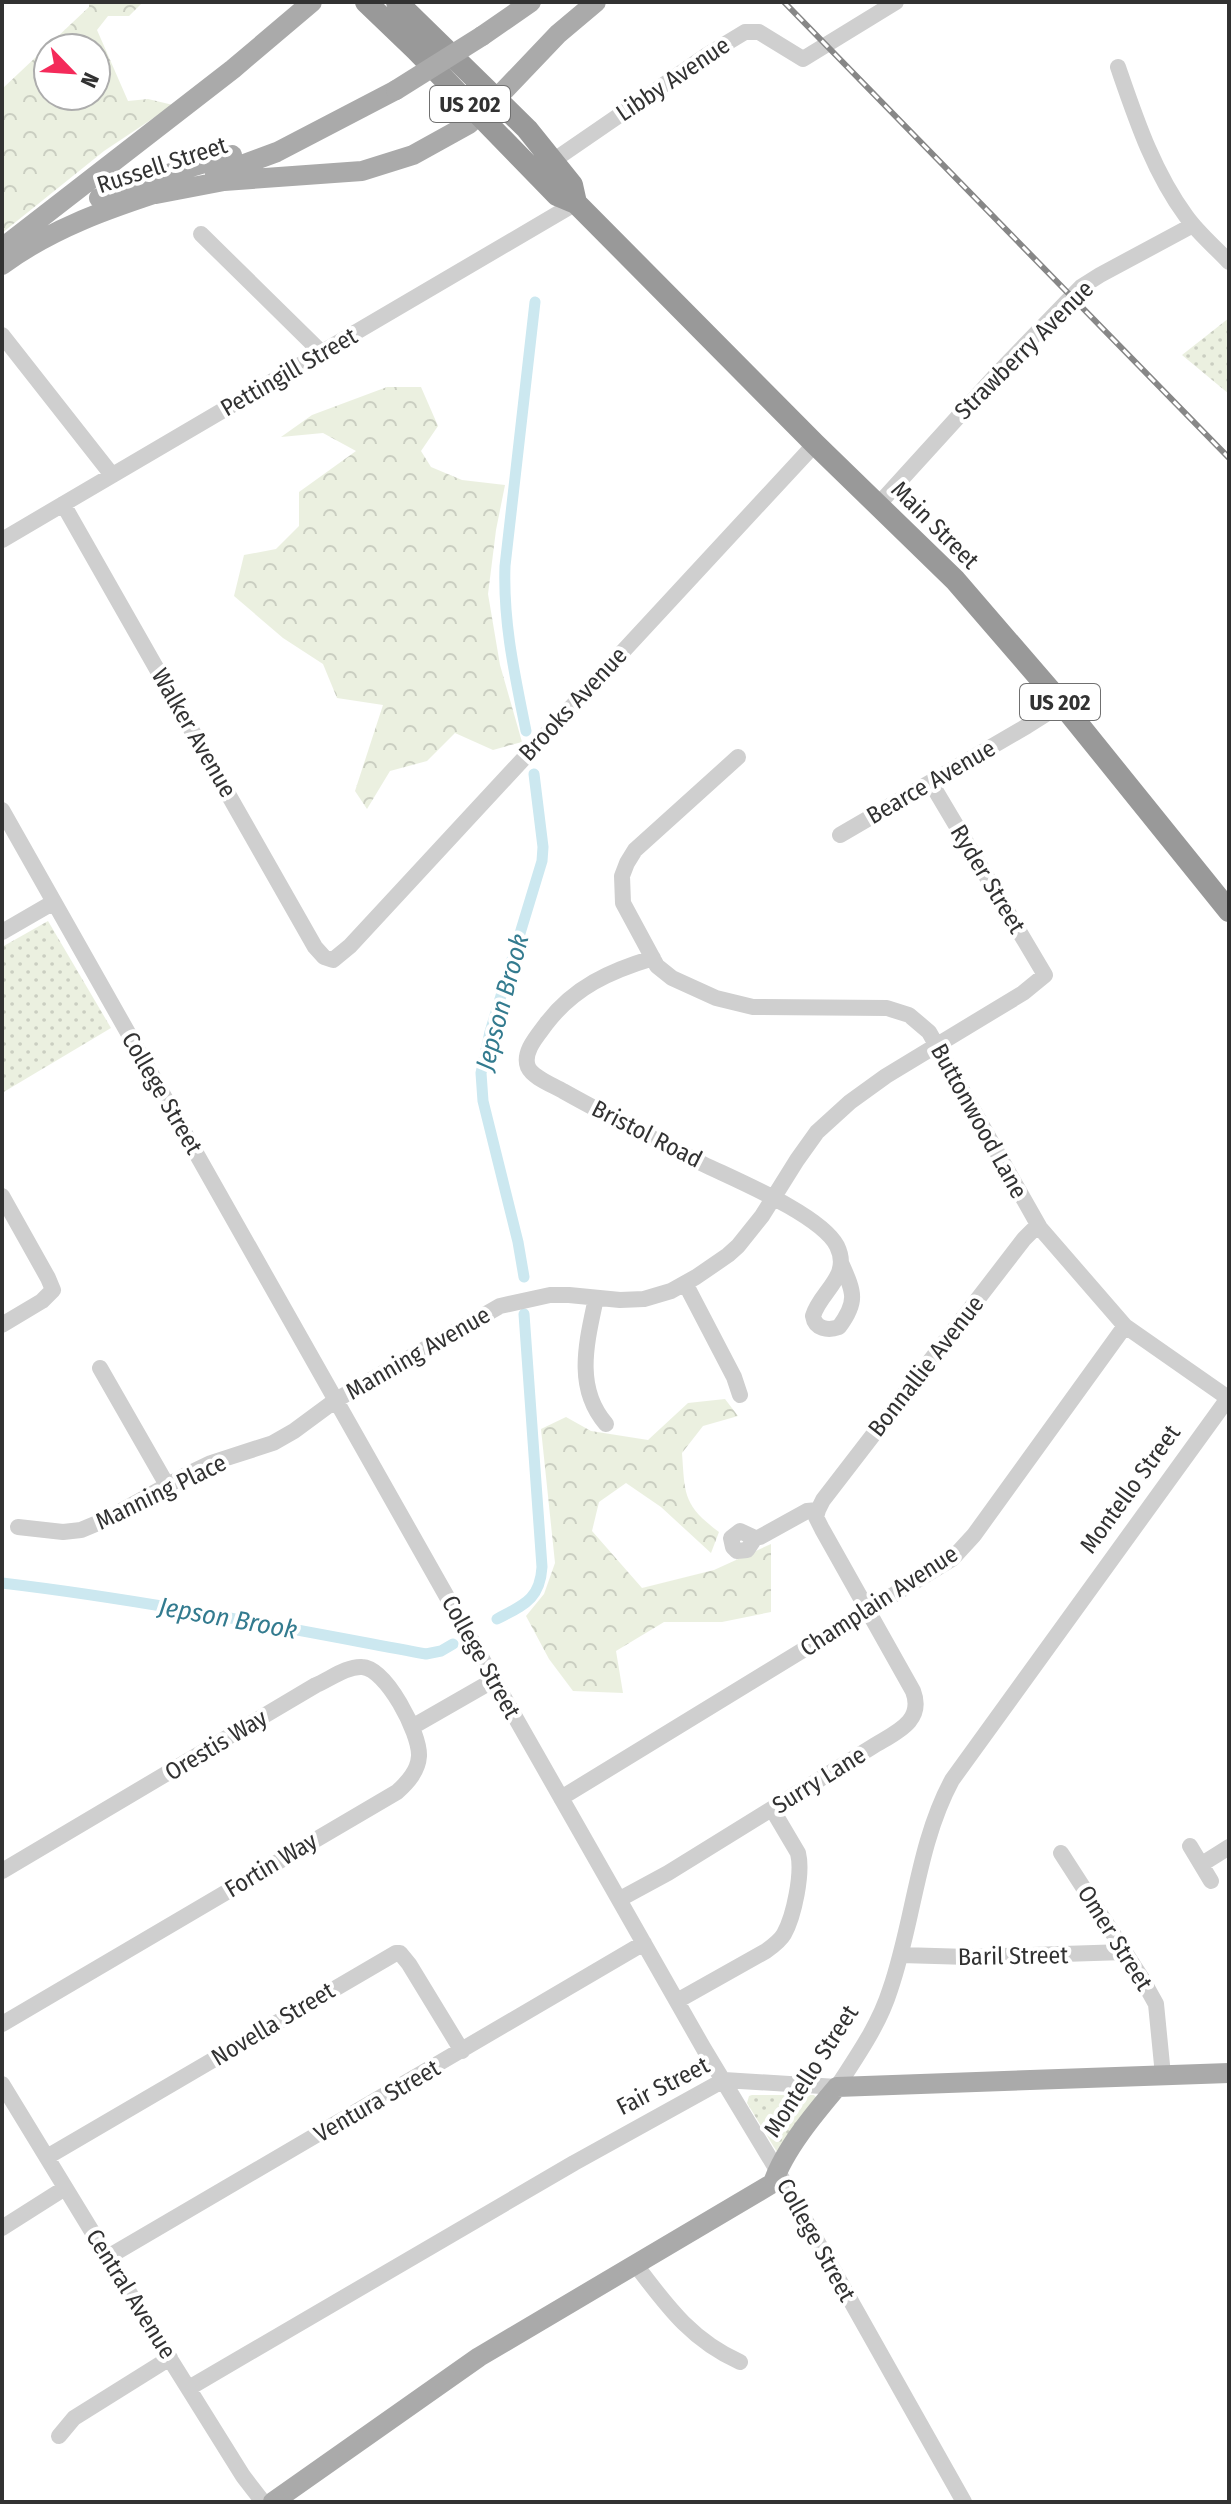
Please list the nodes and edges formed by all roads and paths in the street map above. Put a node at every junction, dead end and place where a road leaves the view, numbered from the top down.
1 (312, 2) edge
2 (366, 2) edge
3 (397, 2) edge
4 (531, 2) edge
5 (596, 2) edge
6 (896, 2) edge
7 (1118, 67) dead end
8 (497, 98) junction
9 (480, 114) junction
10 (342, 119) junction
11 (544, 166) junction
12 (156, 194) junction
13 (576, 203) junction
14 (1193, 225) junction
15 (201, 234) dead end
16 (2, 249) edge
17 (1229, 262) edge
18 (2, 265) edge
19 (2, 335) edge
20 (322, 353) junction
21 (815, 444) junction
22 (112, 475) junction
23 (63, 504) junction
24 (878, 505) junction
25 (2, 540) edge
26 (1062, 704) junction
27 (738, 757) dead end
28 (931, 783) junction
29 (2, 810) edge
30 (840, 835) dead end
31 (54, 902) junction
32 (1229, 911) edge
33 (2, 932) edge
34 (653, 958) junction
35 (328, 959) joint
36 (1045, 975) joint
37 (936, 1046) junction
38 (2, 1196) edge
39 (773, 1199) junction
40 (1038, 1225) junction
41 (842, 1265) dead end
42 (685, 1283) junction
43 (596, 1298) junction
44 (2, 1325) edge
45 (1125, 1326) junction
46 (100, 1368) dead end
47 (740, 1395) dead end
48 (1229, 1397) edge
49 (336, 1400) junction
50 (606, 1424) dead end
51 (167, 1485) junction
52 (818, 1510) junction
53 (18, 1527) dead end
54 (753, 1541) dead end
55 (868, 1611) junction
56 (494, 1680) junction
57 (412, 1727) junction
58 (561, 1798) junction
59 (772, 1809) junction
60 (1190, 1846) dead end
61 (1229, 1847) edge
62 (1061, 1853) dead end
63 (1202, 1864) junction
64 (2, 1871) edge
65 (1211, 1881) dead end
66 (620, 1899) junction
67 (644, 1943) junction
68 (1125, 1952) junction
69 (901, 1955) junction
70 (677, 2001) junction
71 (2, 2024) edge
72 (462, 2051) junction
73 (1229, 2073) edge
74 (1163, 2075) junction
75 (724, 2080) junction
76 (2, 2084) edge
77 (837, 2087) junction
78 (47, 2157) junction
79 (777, 2170) junction
80 (65, 2188) junction
81 (2, 2228) edge
82 (108, 2257) junction
83 (635, 2264) junction
84 (170, 2358) junction
85 (740, 2362) dead end
86 (189, 2388) junction
87 (59, 2436) dead end
88 (263, 2502) edge
89 (273, 2502) edge
90 (964, 2502) edge

1 - 16 main road
2 - 9 highway, Main Street / US 202
3 - 8 highway, Main Street / US 202
4 - 10 main road, Russell Street, bridge
5 - 8 main road
6 - 11 street, Libby Avenue
7 - 14 street
8 - 9 main road
8 - 11 highway, Main Street / US 202
9 - 11 highway, Main Street / US 202
9 - 12 main road
10 - 12 main road, Russell Street
10 - 16 main road, Russell Street
11 - 13 highway, Main Street / US 202
12 - 18 main road, Russell Street
13 - 20 street, Pettingill Street
13 - 21 highway, Main Street / US 202
14 - 17 street
14 - 24 street, Strawberry Avenue
15 - 20 street
19 - 22 street
20 - 22 street, Pettingill Street
21 - 24 highway, Main Street / US 202
21 - 35 street, Brooks Avenue
22 - 23 street, Pettingill Street
23 - 25 street, Pettingill Street
23 - 35 street, Walker Avenue
24 - 26 highway, Main Street / US 202
26 - 28 street, Bearce Avenue
26 - 32 highway, Main Street / US 202
27 - 34 street
28 - 30 street, Bearce Avenue
28 - 36 street, Ryder Street
29 - 31 street, College Street
31 - 33 street
31 - 49 street, College Street
34 - 37 street, Buttonwood Lane
34 - 39 street, Bristol Road
36 - 37 street, Manning Avenue
37 - 39 street, Manning Avenue
37 - 40 street, Buttonwood Lane
38 - 44 street
39 - 41 street, Bristol Road
39 - 42 street, Manning Avenue
40 - 45 street, Buttonwood Lane
40 - 52 street, Bonnallie Avenue
42 - 43 street, Manning Avenue
42 - 47 street
43 - 49 street, Manning Avenue
43 - 50 street
45 - 48 street, Buttonwood Lane
45 - 55 street, Champlain Avenue
46 - 51 street
48 - 69 street, Montello Street
49 - 51 street, Manning Place
49 - 56 street, College Street
51 - 53 street, Manning Place
52 - 54 street
52 - 55 street
55 - 58 street, Champlain Avenue
55 - 59 street, Surry Lane
56 - 57 street
56 - 58 street, College Street
57 - 64 street, Orestis Way
57 - 71 street, Fortin Way
58 - 66 street, College Street
59 - 66 street, Surry Lane
59 - 70 street
60 - 63 street
61 - 63 street
62 - 68 street, Omer Street
63 - 65 street
66 - 67 street, College Street
67 - 70 street, College Street
67 - 72 street, Ventura Street
68 - 69 street, Baril Street
68 - 74 street, Omer Street
69 - 77 street, Montello Street
70 - 75 street, College Street
72 - 78 street, Novella Street
72 - 82 street, Ventura Street
73 - 74 main road, Fair Street
74 - 77 main road, Fair Street
75 - 77 street, Fair Street
75 - 79 street, College Street
75 - 86 street, Fair Street
76 - 78 street, Central Avenue
77 - 79 main road, Montello Street
78 - 80 street, Central Avenue
79 - 83 main road, Montello Street
79 - 90 street, College Street
80 - 81 street
80 - 82 street, Central Avenue
82 - 84 street, Central Avenue
83 - 85 street
83 - 89 main road, Montello Street
84 - 86 street, Central Avenue
84 - 87 street
86 - 88 street, Central Avenue

